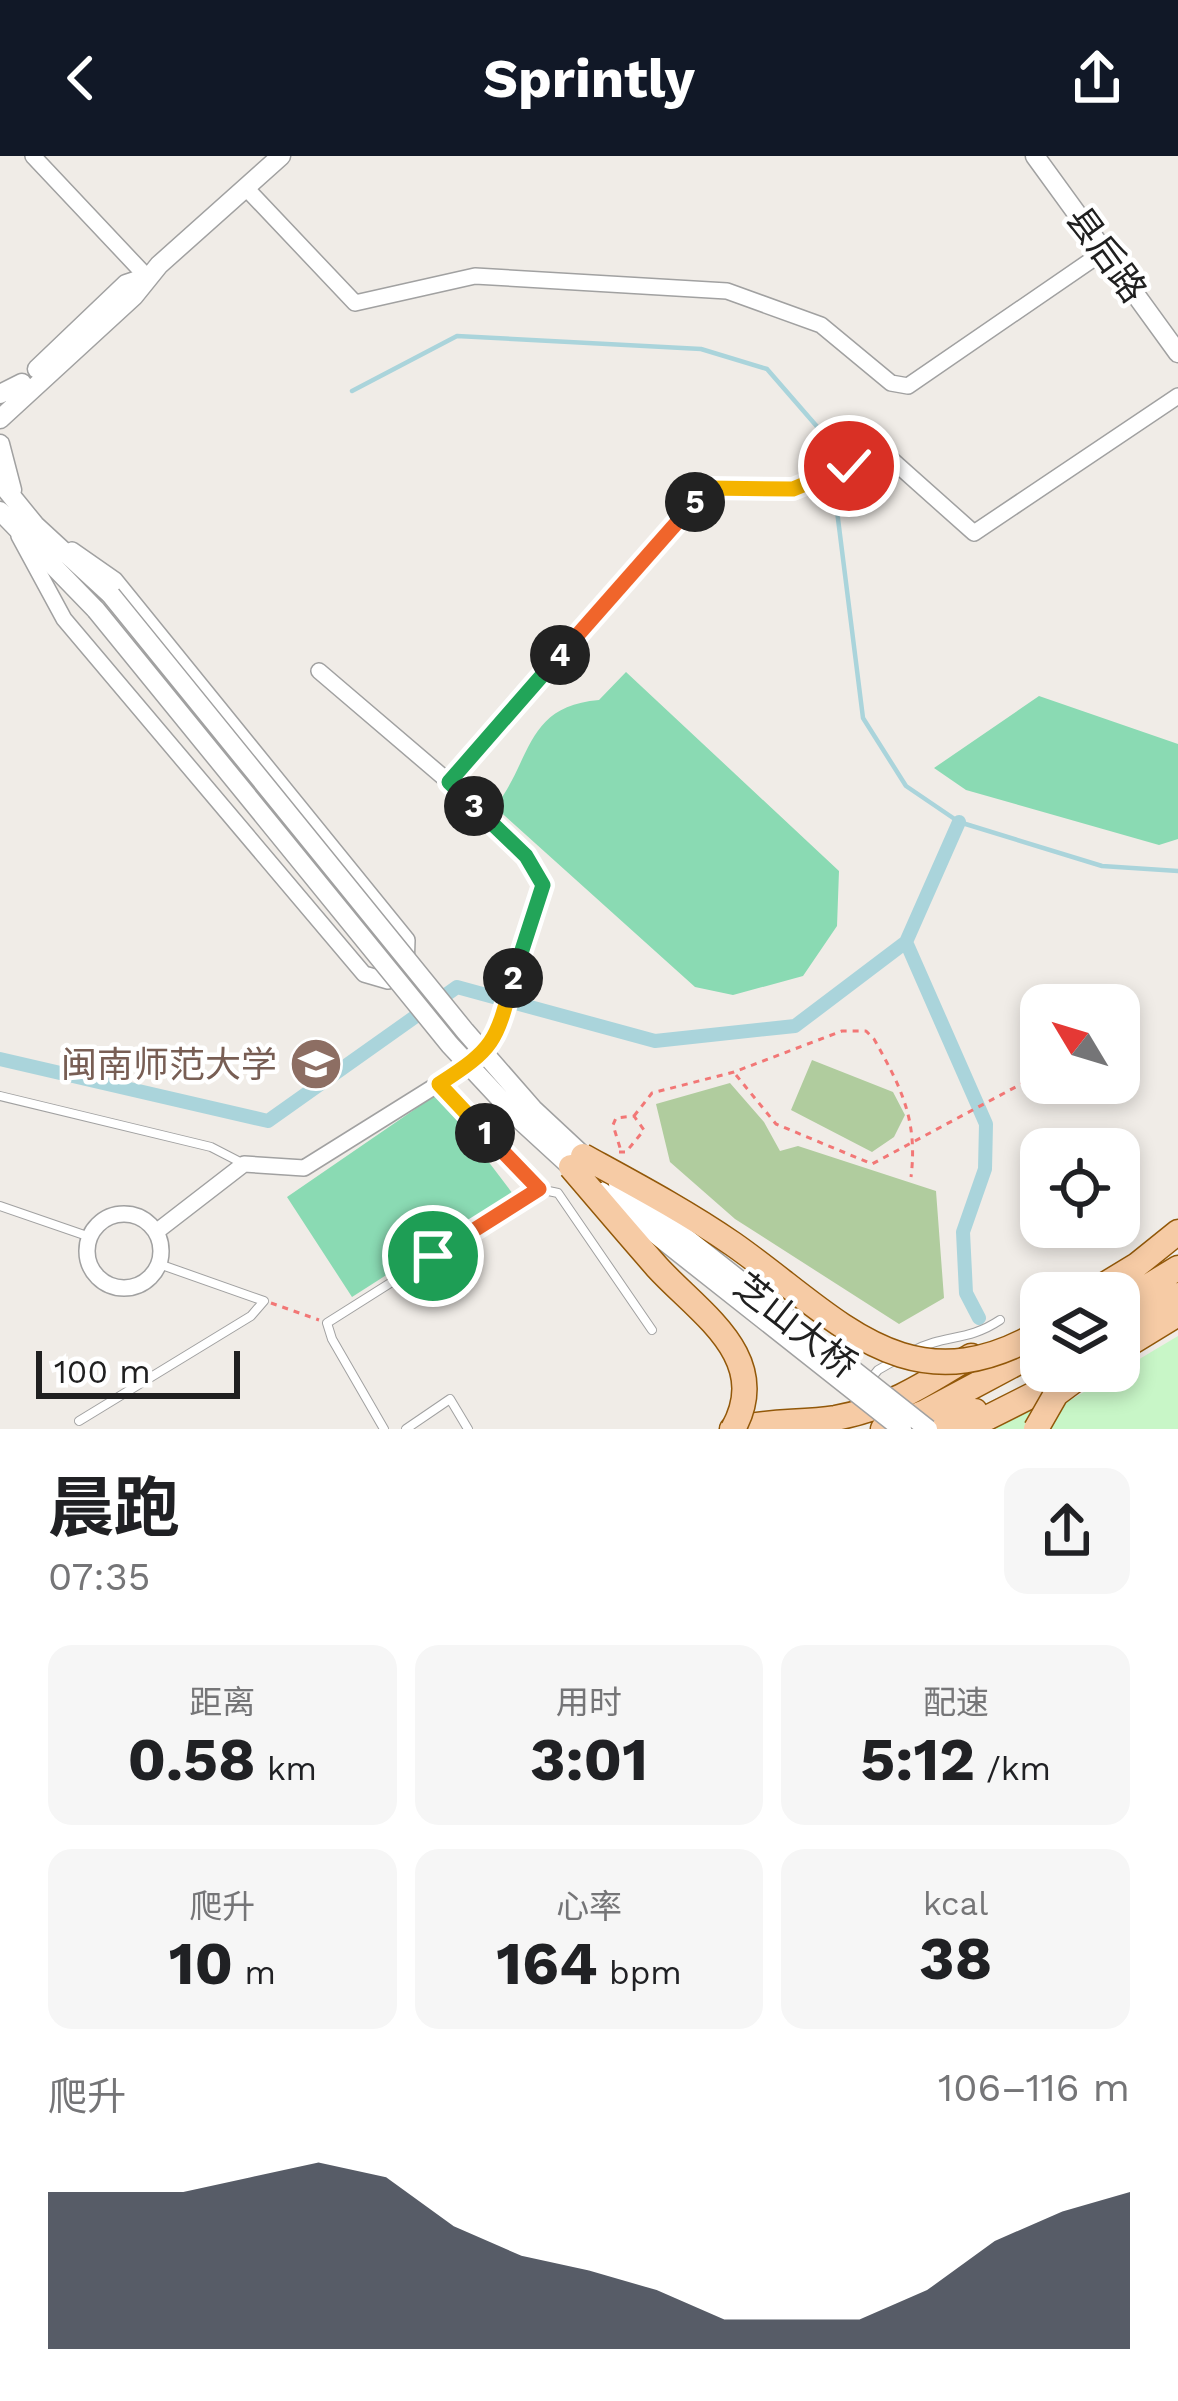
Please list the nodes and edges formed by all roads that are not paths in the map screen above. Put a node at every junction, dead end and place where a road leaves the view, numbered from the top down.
1 (33, 156) edge
2 (281, 156) edge
3 (1035, 156) edge
4 (246, 188) junction
5 (1106, 250) junction
6 (147, 277) junction
7 (1178, 353) edge
8 (1178, 396) edge
9 (1, 408) edge
10 (0, 443) edge
11 (0, 482) edge
12 (13, 517) edge
13 (319, 671) dead end
14 (449, 782) junction
15 (439, 1084) junction
16 (0, 1096) edge
17 (577, 1162) junction
18 (244, 1164) junction
19 (539, 1189) junction
20 (0, 1206) edge
21 (156, 1232) junction
22 (1178, 1232) edge
23 (90, 1238) junction
24 (1178, 1252) edge
25 (159, 1264) junction
26 (1178, 1268) edge
27 (714, 1272) junction
28 (1125, 1272) edge
29 (1140, 1274) edge
30 (1140, 1291) edge
31 (1178, 1295) edge
32 (1178, 1315) edge
33 (1140, 1318) edge
34 (1000, 1320) dead end
35 (652, 1330) dead end
36 (1178, 1330) edge
37 (1020, 1332) edge
38 (1140, 1338) edge
39 (1020, 1341) edge
40 (1140, 1353) edge
41 (1020, 1361) edge
42 (1020, 1387) edge
43 (1038, 1392) edge
44 (1059, 1392) edge
45 (846, 1415) junction
46 (80, 1421) dead end
47 (384, 1429) edge
48 (406, 1429) edge
49 (468, 1429) edge
50 (732, 1429) edge
51 (883, 1429) edge
52 (902, 1429) edge
53 (928, 1429) edge
54 (939, 1429) edge
55 (965, 1429) edge
56 (1036, 1429) edge

1 - 6 street
2 - 4 street
3 - 5 street, 县后路
4 - 5 street
4 - 6 street
5 - 7 street, 县后路
6 - 9 street
6 - 9 street
8 - 14 street
9 - 10 street
10 - 12 street
11 - 12 street
12 - 12 street
12 - 17 street, bridge
12 - 17 street, bridge
13 - 14 street
14 - 15 street
15 - 18 street
15 - 19 lane
16 - 18 lane
17 - 27 street, bridge
17 - 39 main road, bridge
17 - 50 main road, bridge
18 - 21 street
19 - 35 lane
19 - 47 lane
20 - 23 lane
21 - 23 street
21 - 25 street
22 - 28 main road
23 - 25 street
24 - 29 main road
25 - 46 lane
26 - 30 main road
27 - 52 street, bridge
27 - 53 street, 芝山大桥, bridge
31 - 33 main road
32 - 38 main road
34 - 45 lane
36 - 40 main road
37 - 45 main road
41 - 51 main road
42 - 54 main road
43 - 55 main road
44 - 56 main road, bridge
45 - 50 main road
48 - 49 lane

